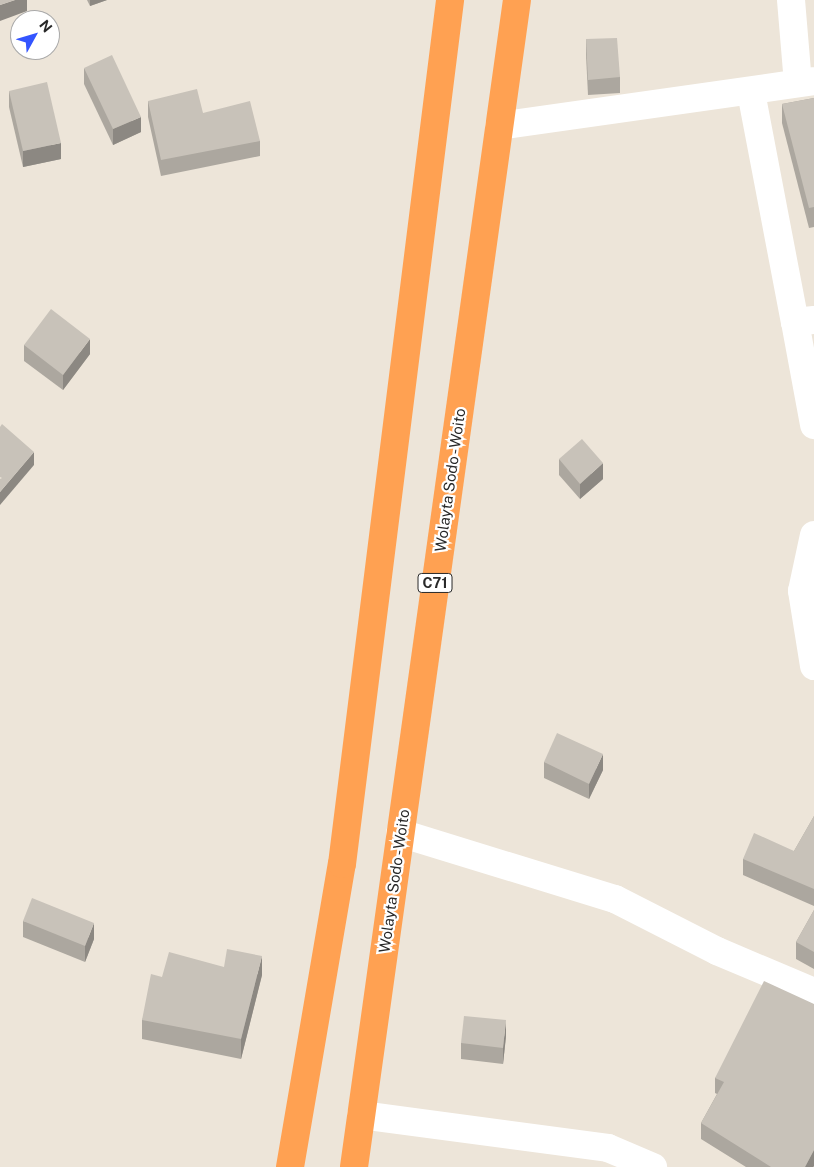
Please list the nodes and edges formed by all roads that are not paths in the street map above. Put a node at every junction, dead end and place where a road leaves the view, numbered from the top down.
1 (450, 0) edge
2 (517, 0) edge
3 (791, 0) edge
4 (806, 82) edge
5 (751, 92) junction
6 (499, 126) junction
7 (805, 321) edge
8 (814, 425) edge
9 (814, 535) edge
10 (814, 666) edge
11 (400, 833) junction
12 (814, 992) edge
13 (361, 1115) junction
14 (290, 1167) edge
15 (354, 1167) edge
16 (652, 1167) edge

1 - 14 highway
2 - 6 highway, Wolayta Sodo - Woito / C71
3 - 4 street
4 - 5 street
5 - 6 street
5 - 7 street
6 - 11 highway, Wolayta Sodo - Woito / C71
7 - 8 street
9 - 10 street
11 - 12 street
11 - 13 highway, Wolayta Sodo - Woito / C71
13 - 15 highway, Wolayta Sodo - Woito / C71
13 - 16 street

